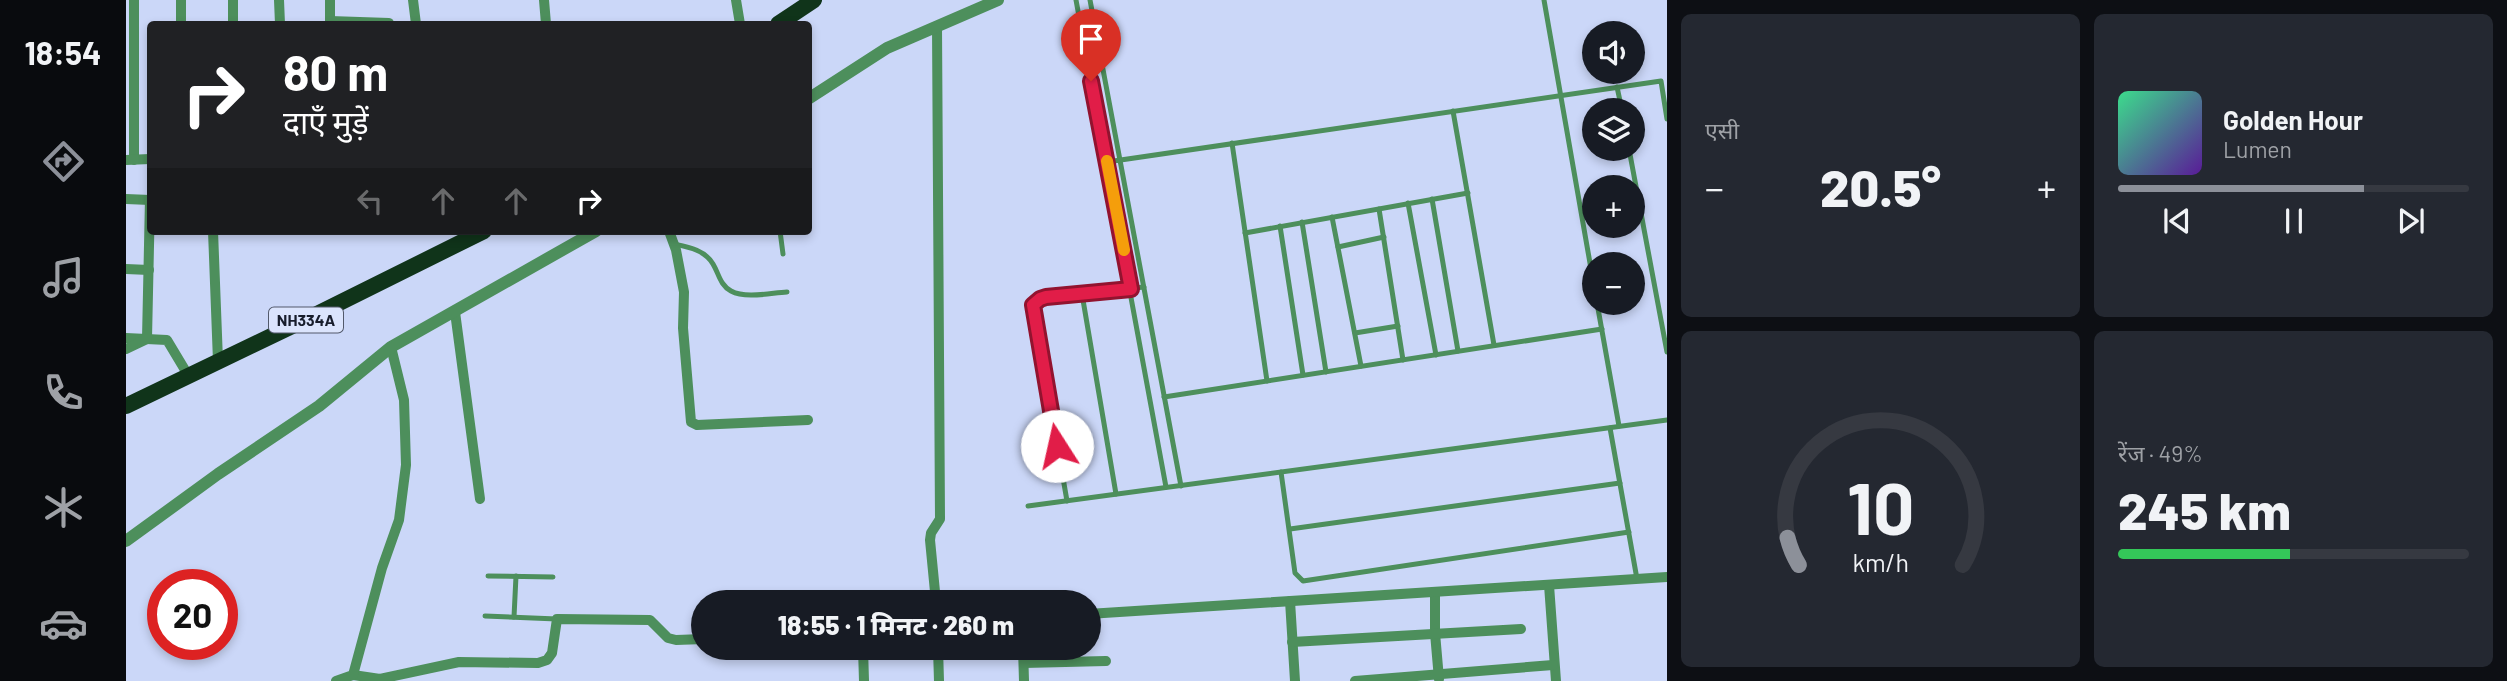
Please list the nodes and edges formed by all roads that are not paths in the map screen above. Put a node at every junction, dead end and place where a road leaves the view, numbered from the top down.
1 (134, 0) edge
2 (181, 0) edge
3 (233, 0) edge
4 (279, 0) edge
5 (330, 0) edge
6 (413, 0) edge
7 (544, 0) edge
8 (736, 0) edge
9 (814, 0) edge
10 (998, 0) edge
11 (1076, 0) edge
12 (1090, 0) edge
13 (1544, 0) edge
14 (181, 21) edge
15 (233, 21) edge
16 (281, 21) edge
17 (330, 21) edge
18 (416, 21) edge
19 (546, 21) edge
20 (740, 21) edge
21 (782, 21) edge
22 (937, 26) junction
23 (1617, 87) junction
24 (812, 94) edge
25 (1561, 95) junction
26 (1619, 98) edge
27 (1453, 111) junction
28 (1667, 119) edge
29 (1232, 143) junction
30 (130, 160) edge
31 (1120, 160) junction
32 (1631, 161) edge
33 (1107, 162) junction
34 (1468, 193) junction
35 (126, 199) edge
36 (147, 199) edge
37 (1432, 199) junction
38 (1408, 203) junction
39 (1379, 209) junction
40 (1332, 217) junction
41 (1302, 222) junction
42 (1280, 226) junction
43 (1245, 233) junction
44 (149, 235) edge
45 (213, 235) edge
46 (476, 235) edge
47 (589, 235) edge
48 (671, 235) edge
49 (781, 235) edge
50 (1384, 237) junction
51 (674, 244) junction
52 (1338, 247) junction
53 (1588, 252) edge
54 (783, 254) dead end
55 (126, 269) edge
56 (149, 270) junction
57 (1144, 287) junction
58 (1131, 289) junction
59 (787, 292) dead end
60 (1082, 294) junction
61 (455, 312) junction
62 (1599, 315) edge
63 (1398, 326) junction
64 (1602, 328) junction
65 (1354, 333) junction
66 (126, 338) edge
67 (147, 339) junction
68 (1494, 345) junction
69 (391, 347) junction
70 (126, 349) edge
71 (1458, 351) junction
72 (1667, 352) edge
73 (1436, 355) junction
74 (1403, 360) junction
75 (218, 361) junction
76 (1361, 366) junction
77 (1326, 372) junction
78 (188, 375) junction
79 (1303, 375) junction
80 (1267, 381) junction
81 (1164, 397) junction
82 (126, 406) edge
83 (808, 420) dead end
84 (1667, 420) edge
85 (1619, 426) junction
86 (1610, 428) junction
87 (1281, 472) junction
88 (1620, 483) junction
89 (1181, 486) junction
90 (1166, 488) junction
91 (1116, 494) junction
92 (480, 499) dead end
93 (1067, 501) junction
94 (1028, 506) dead end
95 (1290, 529) junction
96 (1629, 532) junction
97 (126, 541) edge
98 (488, 576) dead end
99 (516, 576) junction
100 (553, 577) dead end
101 (1667, 577) edge
102 (1637, 579) junction
103 (1549, 585) junction
104 (935, 590) edge
105 (1435, 592) junction
106 (1290, 601) junction
107 (1101, 613) edge
108 (485, 616) dead end
109 (514, 617) junction
110 (557, 619) junction
111 (1521, 629) dead end
112 (1435, 633) junction
113 (691, 639) edge
114 (1292, 642) junction
115 (863, 660) edge
116 (938, 660) edge
117 (1024, 660) edge
118 (1106, 661) dead end
119 (1024, 663) junction
120 (1553, 665) junction
121 (353, 675) junction
122 (1439, 678) edge
123 (380, 680) edge
124 (336, 681) edge
125 (864, 681) edge
126 (939, 681) edge
127 (1024, 681) edge
128 (1295, 681) edge
129 (1355, 681) edge
130 (1556, 681) edge

1 - 30 street
2 - 14 street
3 - 15 street
4 - 16 street
5 - 17 street
6 - 18 street
7 - 19 street
8 - 20 street
9 - 21 highway
10 - 22 street
11 - 33 lane
12 - 31 lane
13 - 25 lane
22 - 24 street
22 - 104 street
23 - 25 lane
23 - 26 lane
23 - 28 lane
25 - 27 lane
25 - 53 lane
27 - 29 lane
27 - 34 lane
29 - 31 lane
29 - 43 lane
31 - 33 lane
31 - 57 lane
32 - 72 lane
33 - 58 lane
34 - 37 lane
34 - 68 lane
35 - 36 street
37 - 38 lane
37 - 71 lane
38 - 39 lane
38 - 73 lane
39 - 40 lane
39 - 50 lane
40 - 41 lane
40 - 52 lane
41 - 42 lane
41 - 77 lane
42 - 43 lane
42 - 79 lane
43 - 80 lane
44 - 56 street
45 - 75 street
46 - 75 highway, NH334A
47 - 61 street
48 - 51 street
49 - 54 lane
50 - 52 lane
50 - 63 lane
51 - 59 lane
51 - 83 street
52 - 65 lane
55 - 56 street
56 - 67 street
57 - 58 lane
57 - 81 lane
58 - 60 lane
58 - 90 lane
60 - 91 lane
60 - 93 lane
61 - 69 street
61 - 92 street
62 - 64 lane
63 - 65 lane
63 - 74 lane
64 - 68 lane
64 - 85 lane
65 - 76 lane
66 - 67 street
67 - 70 street
67 - 78 street
68 - 71 lane
69 - 97 street
69 - 121 street
71 - 73 lane
73 - 74 lane
74 - 76 lane
75 - 78 highway, NH334A
76 - 77 lane
77 - 79 lane
78 - 82 highway, NH334A
79 - 80 lane
80 - 81 lane
81 - 89 lane
84 - 85 lane
85 - 86 lane
86 - 87 lane
86 - 88 lane
87 - 89 lane
87 - 95 lane
88 - 95 lane
88 - 96 lane
89 - 90 lane
90 - 91 lane
91 - 93 lane
93 - 94 lane
95 - 96 lane
96 - 102 lane
98 - 99 lane
99 - 100 lane
99 - 109 lane
101 - 102 street
102 - 103 street
103 - 105 street
103 - 120 street
105 - 106 street
105 - 112 street
106 - 107 street
106 - 114 street
108 - 109 lane
109 - 110 lane
110 - 113 street
110 - 123 street
111 - 112 street
112 - 114 street
112 - 122 street
114 - 128 street
115 - 125 street
116 - 126 street
117 - 119 street
118 - 119 street
119 - 127 street
120 - 122 street
120 - 130 street
121 - 123 street
121 - 124 street
122 - 129 street

